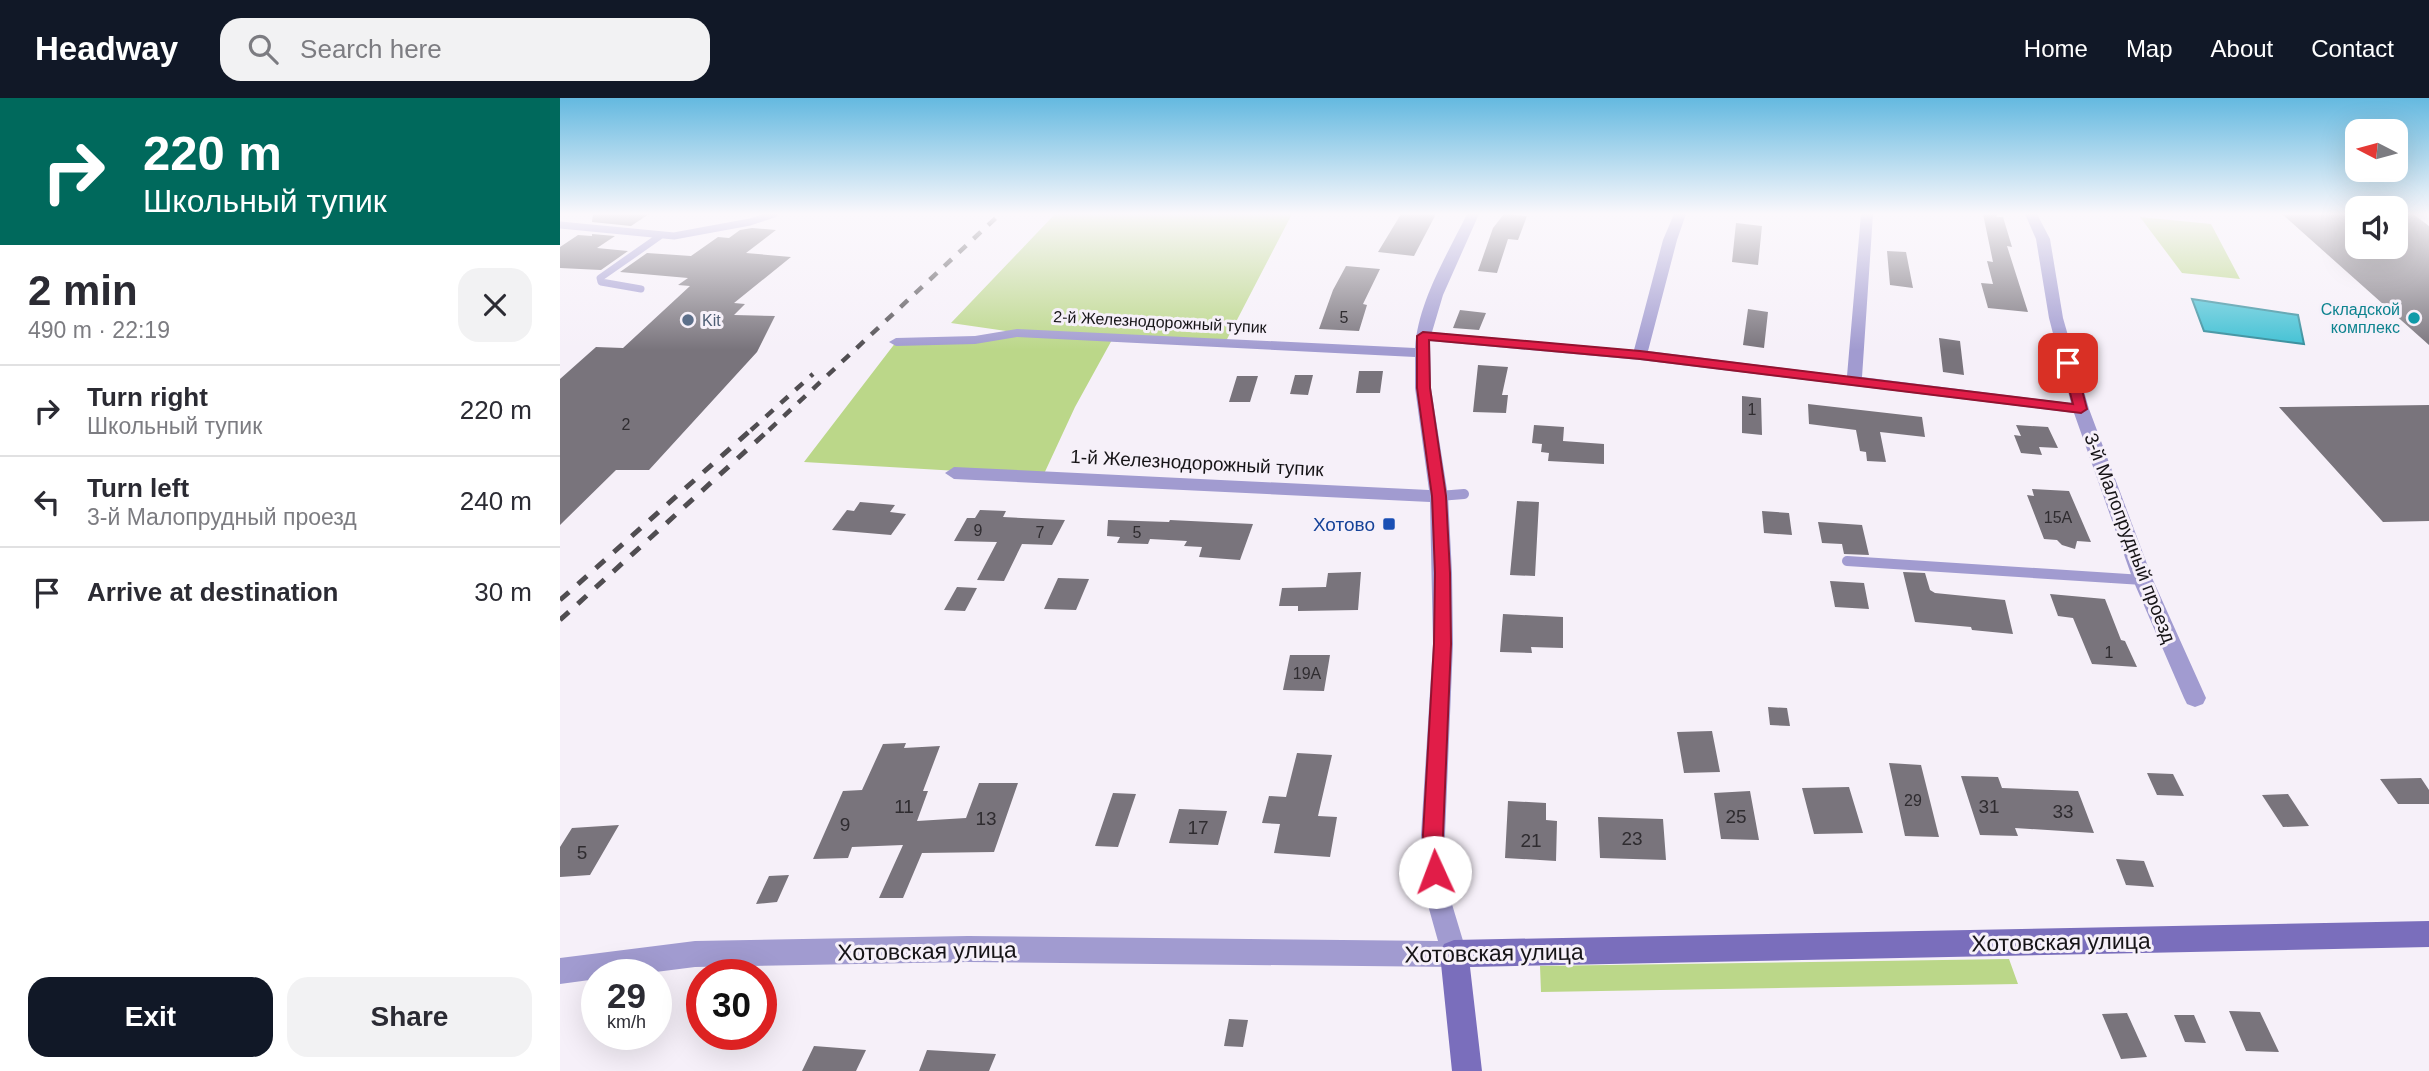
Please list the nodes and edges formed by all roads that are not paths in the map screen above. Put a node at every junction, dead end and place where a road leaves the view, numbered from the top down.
1 (626, 259) edge
2 (1452, 259) edge
3 (1665, 259) edge
4 (1864, 259) edge
5 (2046, 259) edge
6 (641, 289) dead end
7 (896, 342) dead end
8 (1423, 344) junction
9 (1640, 355) junction
10 (1854, 383) junction
11 (2081, 409) junction
12 (954, 473) dead end
13 (1464, 494) dead end
14 (1439, 496) junction
15 (1847, 561) dead end
16 (2143, 580) junction
17 (2195, 698) dead end
18 (2429, 934) edge
19 (1454, 954) junction
20 (560, 971) edge
21 (1467, 1071) edge

1 - 6 lane
2 - 8 street
3 - 9 street
4 - 10 street
5 - 11 street, 3-й Малопрудный проезд
7 - 8 street, 2-й Железнодорожный тупик
8 - 9 street, 2-й Железнодорожный тупик
8 - 14 street
9 - 10 street, 2-й Железнодорожный тупик
10 - 11 street, 2-й Железнодорожный тупик
11 - 16 street, 3-й Малопрудный проезд
12 - 14 street, 1-й Железнодорожный тупик
13 - 14 lane
14 - 19 street
15 - 16 lane
16 - 17 street, 3-й Малопрудный проезд
18 - 19 street, Хотовская улица
19 - 20 street, Хотовская улица
19 - 21 street

